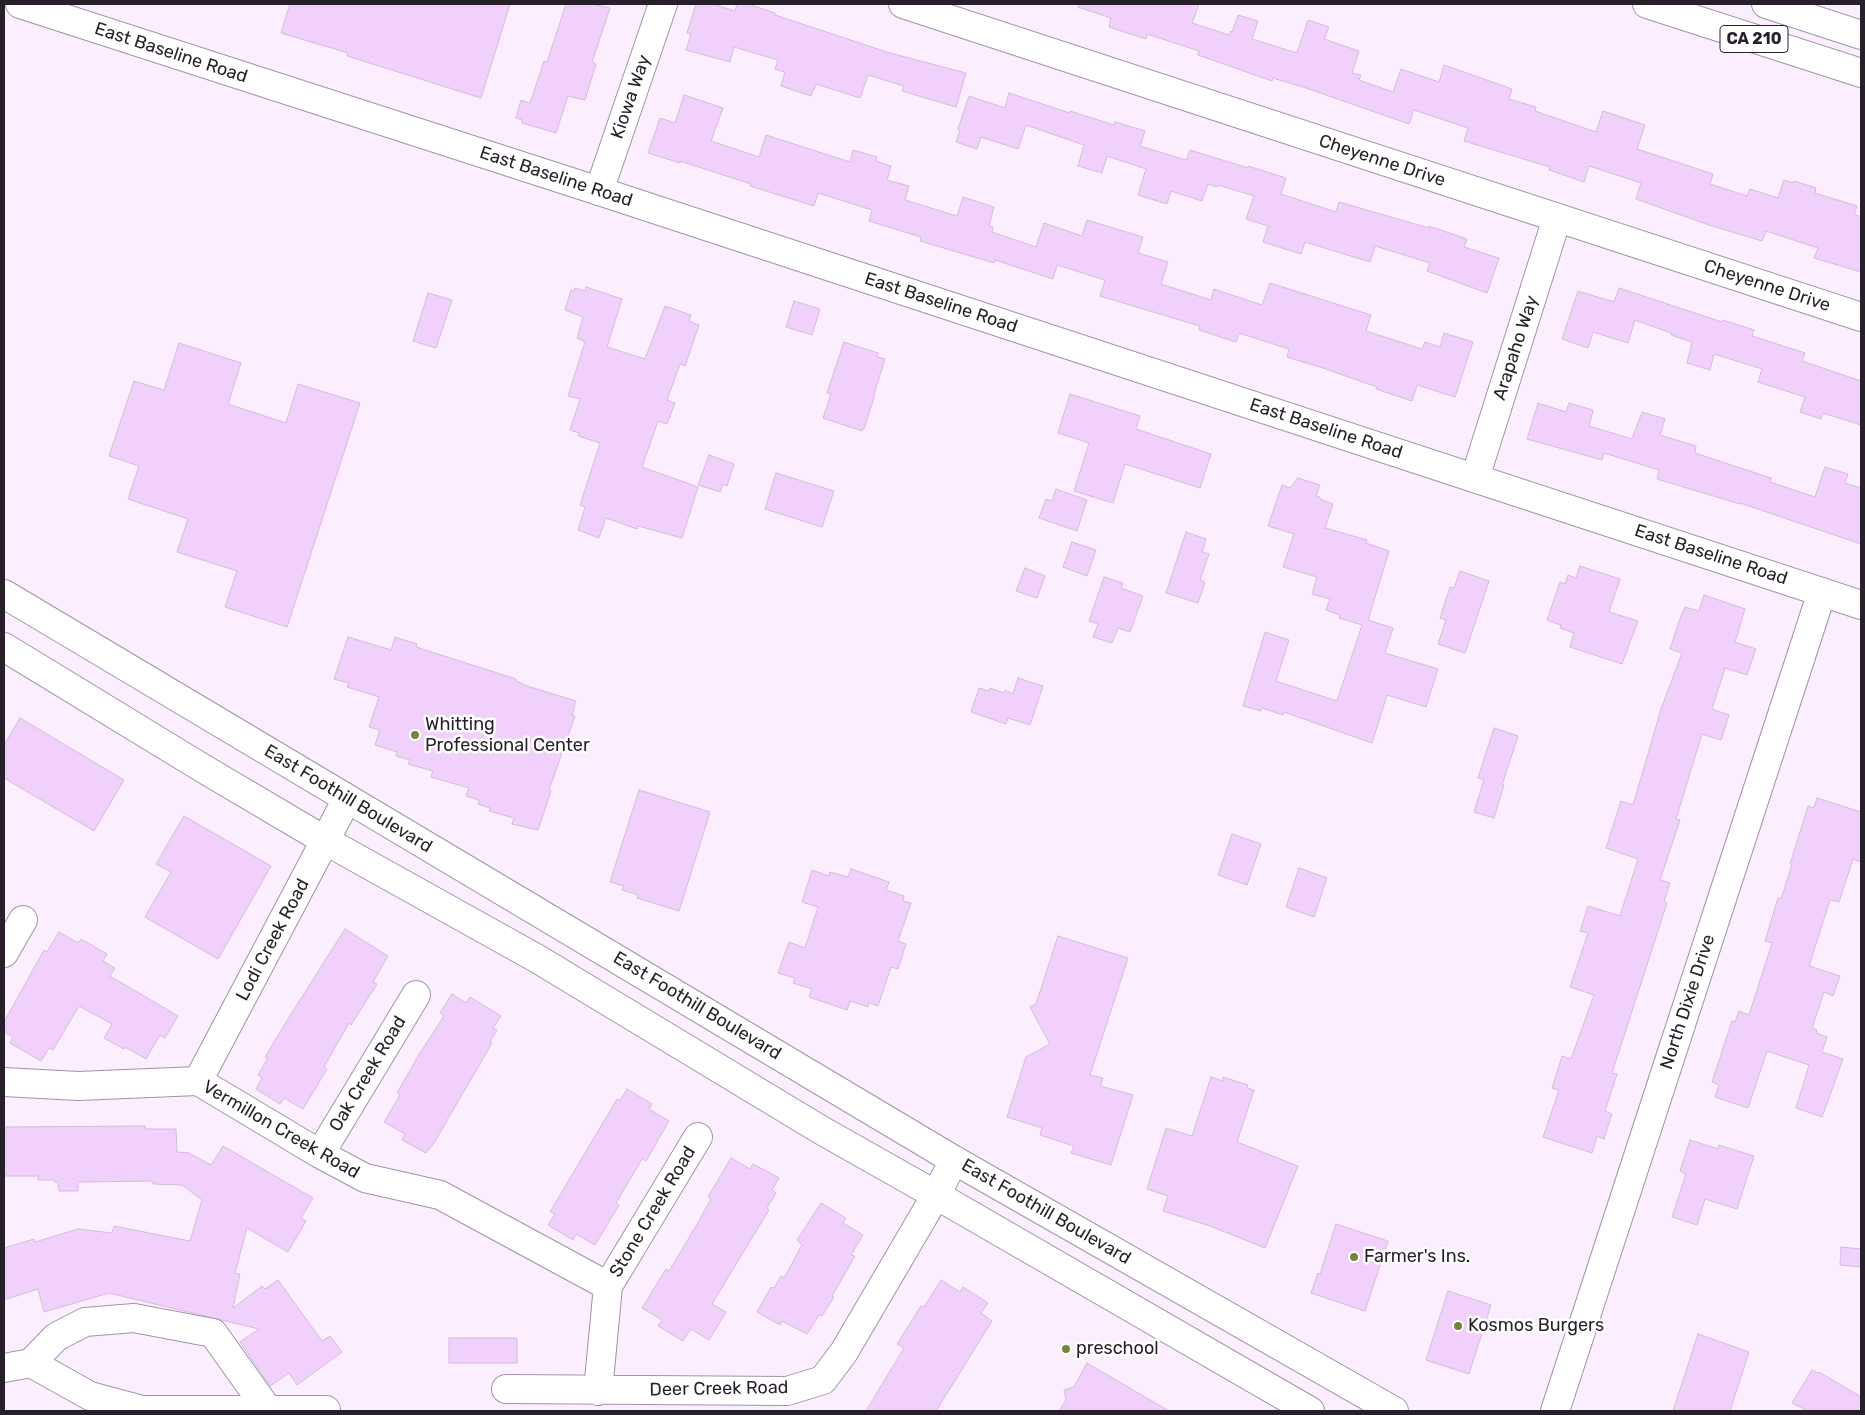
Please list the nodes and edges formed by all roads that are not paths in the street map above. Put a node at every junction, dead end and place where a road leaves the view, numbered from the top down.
1 (20, 4) edge
2 (663, 4) edge
3 (903, 4) edge
4 (1647, 4) edge
5 (1766, 4) edge
6 (1861, 35) edge
7 (1861, 73) edge
8 (599, 191) junction
9 (1557, 218) junction
10 (1861, 317) edge
11 (1475, 478) junction
12 (1822, 592) junction
13 (4, 594) edge
14 (1861, 604) edge
15 (4, 646) edge
16 (347, 798) junction
17 (326, 841) junction
18 (23, 920) dead end
19 (4, 954) edge
20 (416, 995) dead end
21 (4, 1082) edge
22 (198, 1082) junction
23 (698, 1137) dead end
24 (320, 1154) junction
25 (954, 1160) junction
26 (936, 1195) junction
27 (608, 1286) junction
28 (31, 1363) junction
29 (4, 1368) edge
30 (506, 1389) dead end
31 (598, 1391) junction
32 (268, 1410) junction
33 (326, 1410) edge
34 (1310, 1411) edge
35 (1394, 1411) edge
36 (1555, 1411) edge

1 - 8 main road, East Baseline Road
2 - 8 main road, Kiowa Way
3 - 9 main road, Cheyenne Drive
4 - 7 main road, CA 210
5 - 6 main road
8 - 11 main road, East Baseline Road
9 - 10 main road, Cheyenne Drive
9 - 11 main road, Arapaho Way
11 - 12 main road, East Baseline Road
12 - 14 main road, East Baseline Road
12 - 36 main road, North Dixie Drive
13 - 16 main road, East Foothill Boulevard
15 - 17 main road
16 - 17 main road, Lodi Creek Road
16 - 25 main road, East Foothill Boulevard
17 - 22 main road, Lodi Creek Road
17 - 26 main road
18 - 19 main road
20 - 24 main road, Oak Creek Road
21 - 22 main road, Vermillon Creek Road
22 - 24 main road, Vermillon Creek Road
23 - 27 main road, Stone Creek Road
24 - 27 main road, Vermillon Creek Road
25 - 26 main road, Deer Creek Road
25 - 35 main road, East Foothill Boulevard
26 - 31 main road, Deer Creek Road
26 - 34 main road
27 - 31 main road
28 - 29 main road
28 - 32 main road
28 - 32 main road
30 - 31 main road, Deer Creek Road
32 - 33 main road

